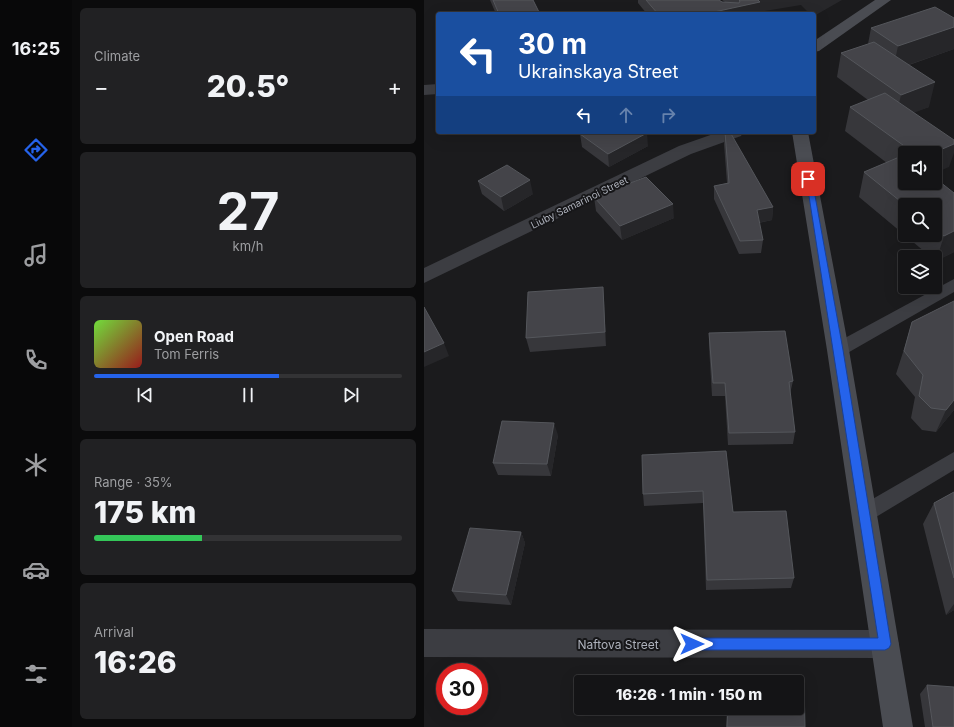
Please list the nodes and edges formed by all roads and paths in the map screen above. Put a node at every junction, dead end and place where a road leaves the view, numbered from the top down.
1 (884, 0) edge
2 (816, 47) edge
3 (436, 89) edge
4 (424, 90) edge
5 (729, 134) edge
6 (800, 134) edge
7 (424, 276) edge
8 (954, 284) edge
9 (838, 350) junction
10 (954, 460) edge
11 (864, 514) junction
12 (424, 643) edge
13 (885, 644) junction
14 (898, 727) edge

1 - 2 main road
3 - 4 street
5 - 7 street, Liuby Samarinoi Street
6 - 9 main road
8 - 9 lane
9 - 11 main road
10 - 11 lane
11 - 13 main road
12 - 13 street, Naftova Street
13 - 14 main road

